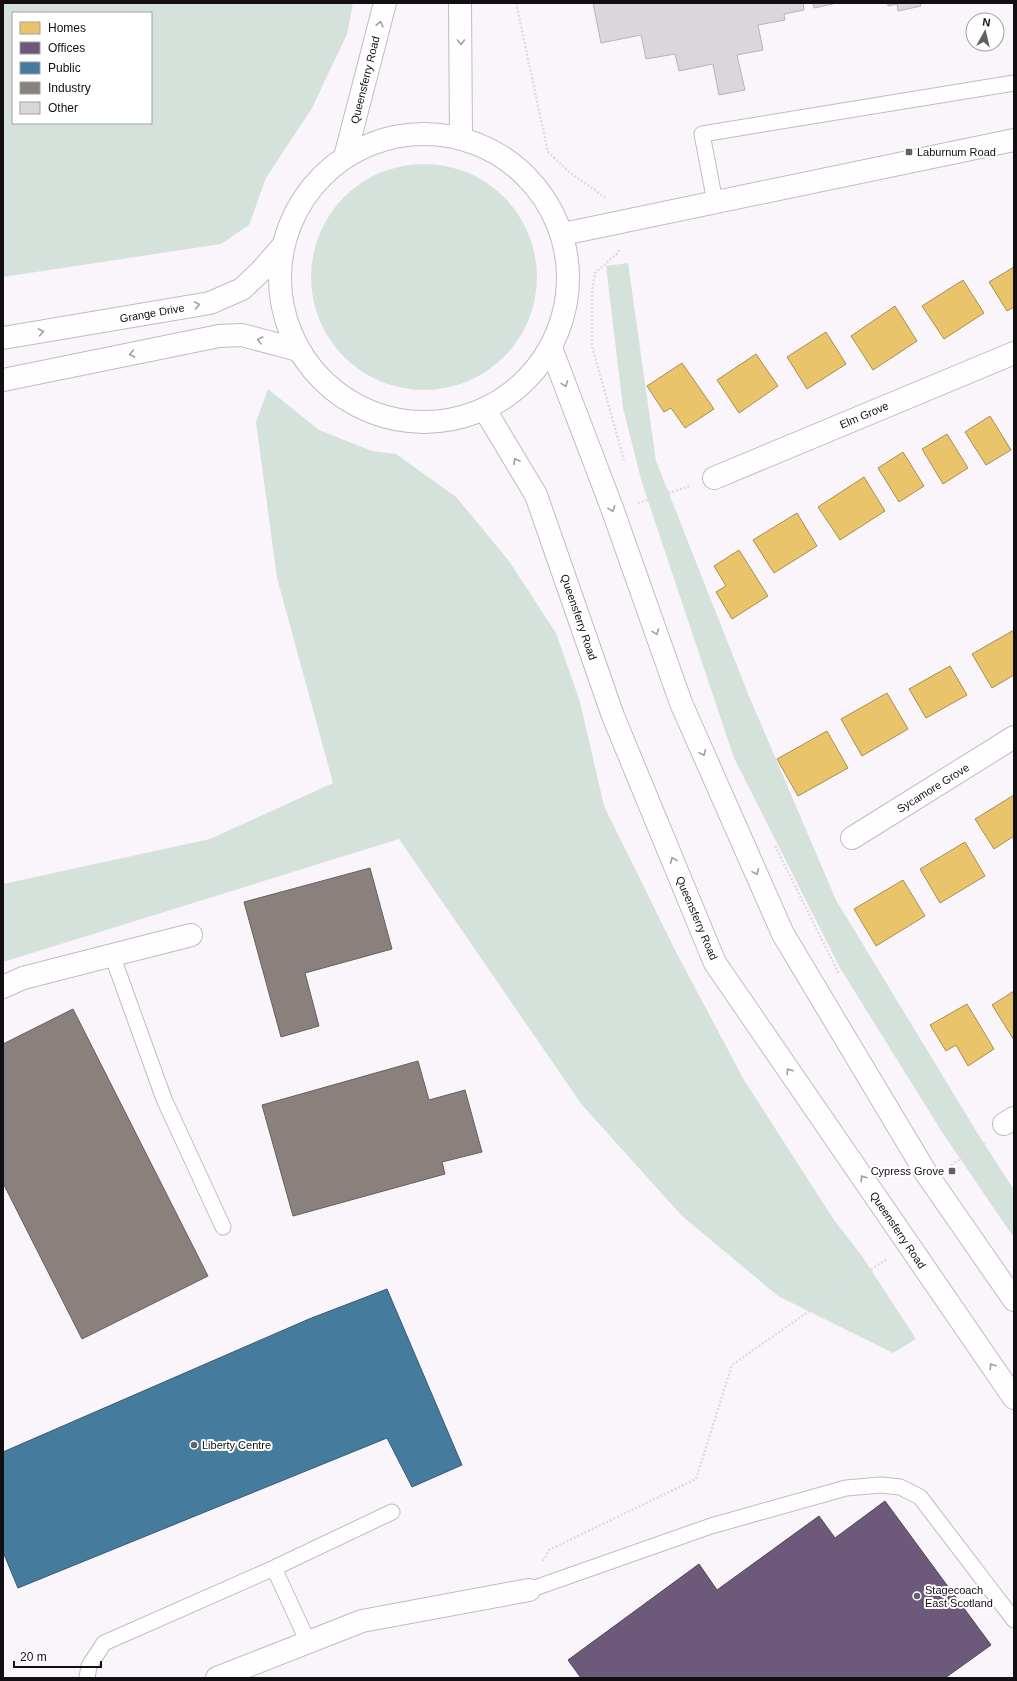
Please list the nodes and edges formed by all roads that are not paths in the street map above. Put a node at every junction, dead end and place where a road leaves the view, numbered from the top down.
1 (385, 3) edge
2 (460, 3) edge
3 (1014, 83) edge
4 (461, 139) junction
5 (1014, 140) edge
6 (345, 157) junction
7 (715, 202) junction
8 (562, 234) junction
9 (282, 247) junction
10 (3, 338) edge
11 (551, 348) junction
12 (298, 350) junction
13 (1014, 353) edge
14 (3, 380) edge
15 (485, 410) junction
16 (714, 478) road end
17 (1014, 737) edge
18 (852, 838) dead end
19 (191, 935) dead end
20 (112, 955) junction
21 (3, 987) edge
22 (223, 1227) dead end
23 (1014, 1300) edge
24 (1014, 1398) edge
25 (392, 1512) dead end
26 (274, 1568) junction
27 (529, 1590) joint
28 (1014, 1620) edge
29 (308, 1642) junction
30 (87, 1678) edge
31 (217, 1678) edge

6 -> 1 main road, Queensferry Road
2 -> 4 main road
3 - 7 lane
4 - 6 main road
4 - 8 main road
5 - 7 main road
6 - 9 main road
7 - 8 main road
8 - 11 main road
10 -> 9 main road, Grange Drive
9 - 12 main road
11 - 15 main road
11 -> 23 main road
12 -> 14 main road
12 - 15 main road
13 - 16 main road, Elm Grove
24 -> 15 main road, Queensferry Road
17 - 18 main road, Sycamore Grove
19 - 20 main road
20 - 21 main road
20 - 22 lane
25 - 26 lane
26 - 29 lane
26 - 30 lane
27 - 28 lane
27 - 29 main road
29 - 31 main road

